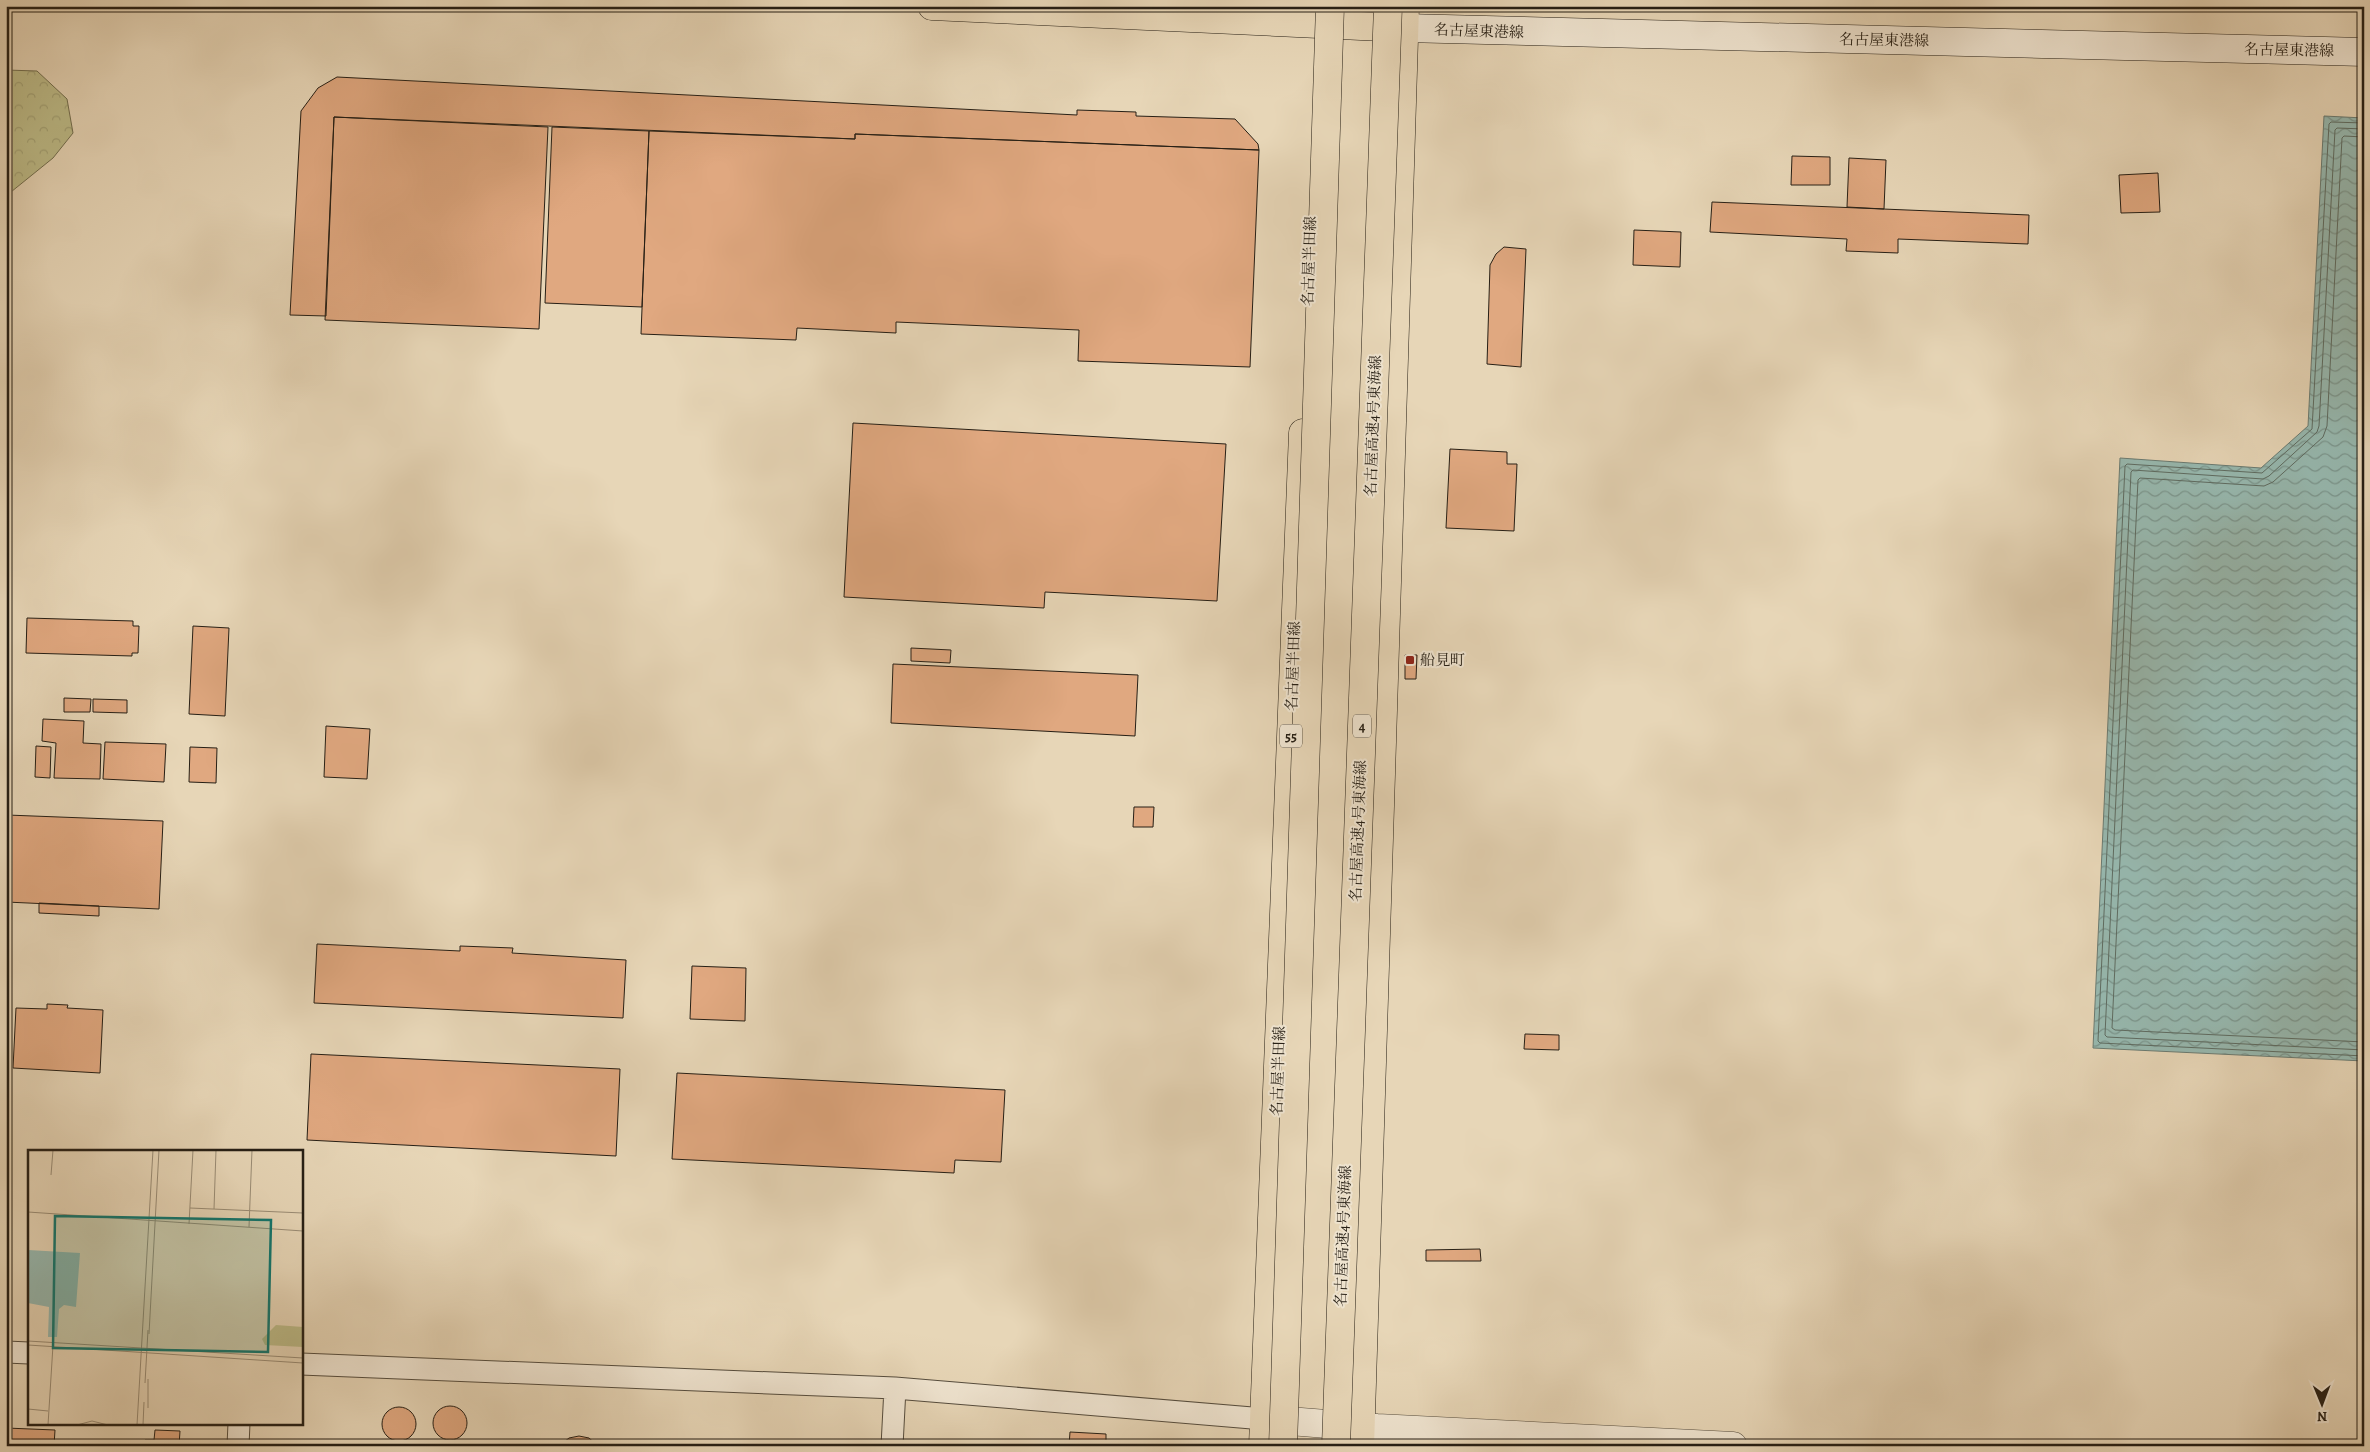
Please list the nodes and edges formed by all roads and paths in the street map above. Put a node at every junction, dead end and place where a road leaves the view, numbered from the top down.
1 (932, 6) edge
2 (1388, 6) edge
3 (1324, 11) edge
4 (1405, 17) edge
5 (2364, 52) edge
6 (6, 1352) edge
7 (28, 1353) edge
8 (302, 1364) edge
9 (894, 1388) junction
10 (1264, 1419) junction
11 (239, 1424) edge
12 (1360, 1436) edge
13 (238, 1446) edge
14 (892, 1446) edge
15 (1263, 1446) edge
16 (1283, 1446) edge
17 (1336, 1446) edge
18 (1733, 1446) edge

1 - 3 main road
2 - 17 main road, 名古屋高速4号東海線 / 4, bridge
3 - 4 main road
3 - 10 main road, 名古屋半田線 / 55
3 - 16 main road, bridge
4 - 5 main road, 名古屋東港線
4 - 12 main road
6 - 7 lane
8 - 9 lane
9 - 10 lane
9 - 14 lane
10 - 12 main road
10 - 15 main road, 名古屋半田線 / 55
11 - 13 lane
12 - 18 main road

